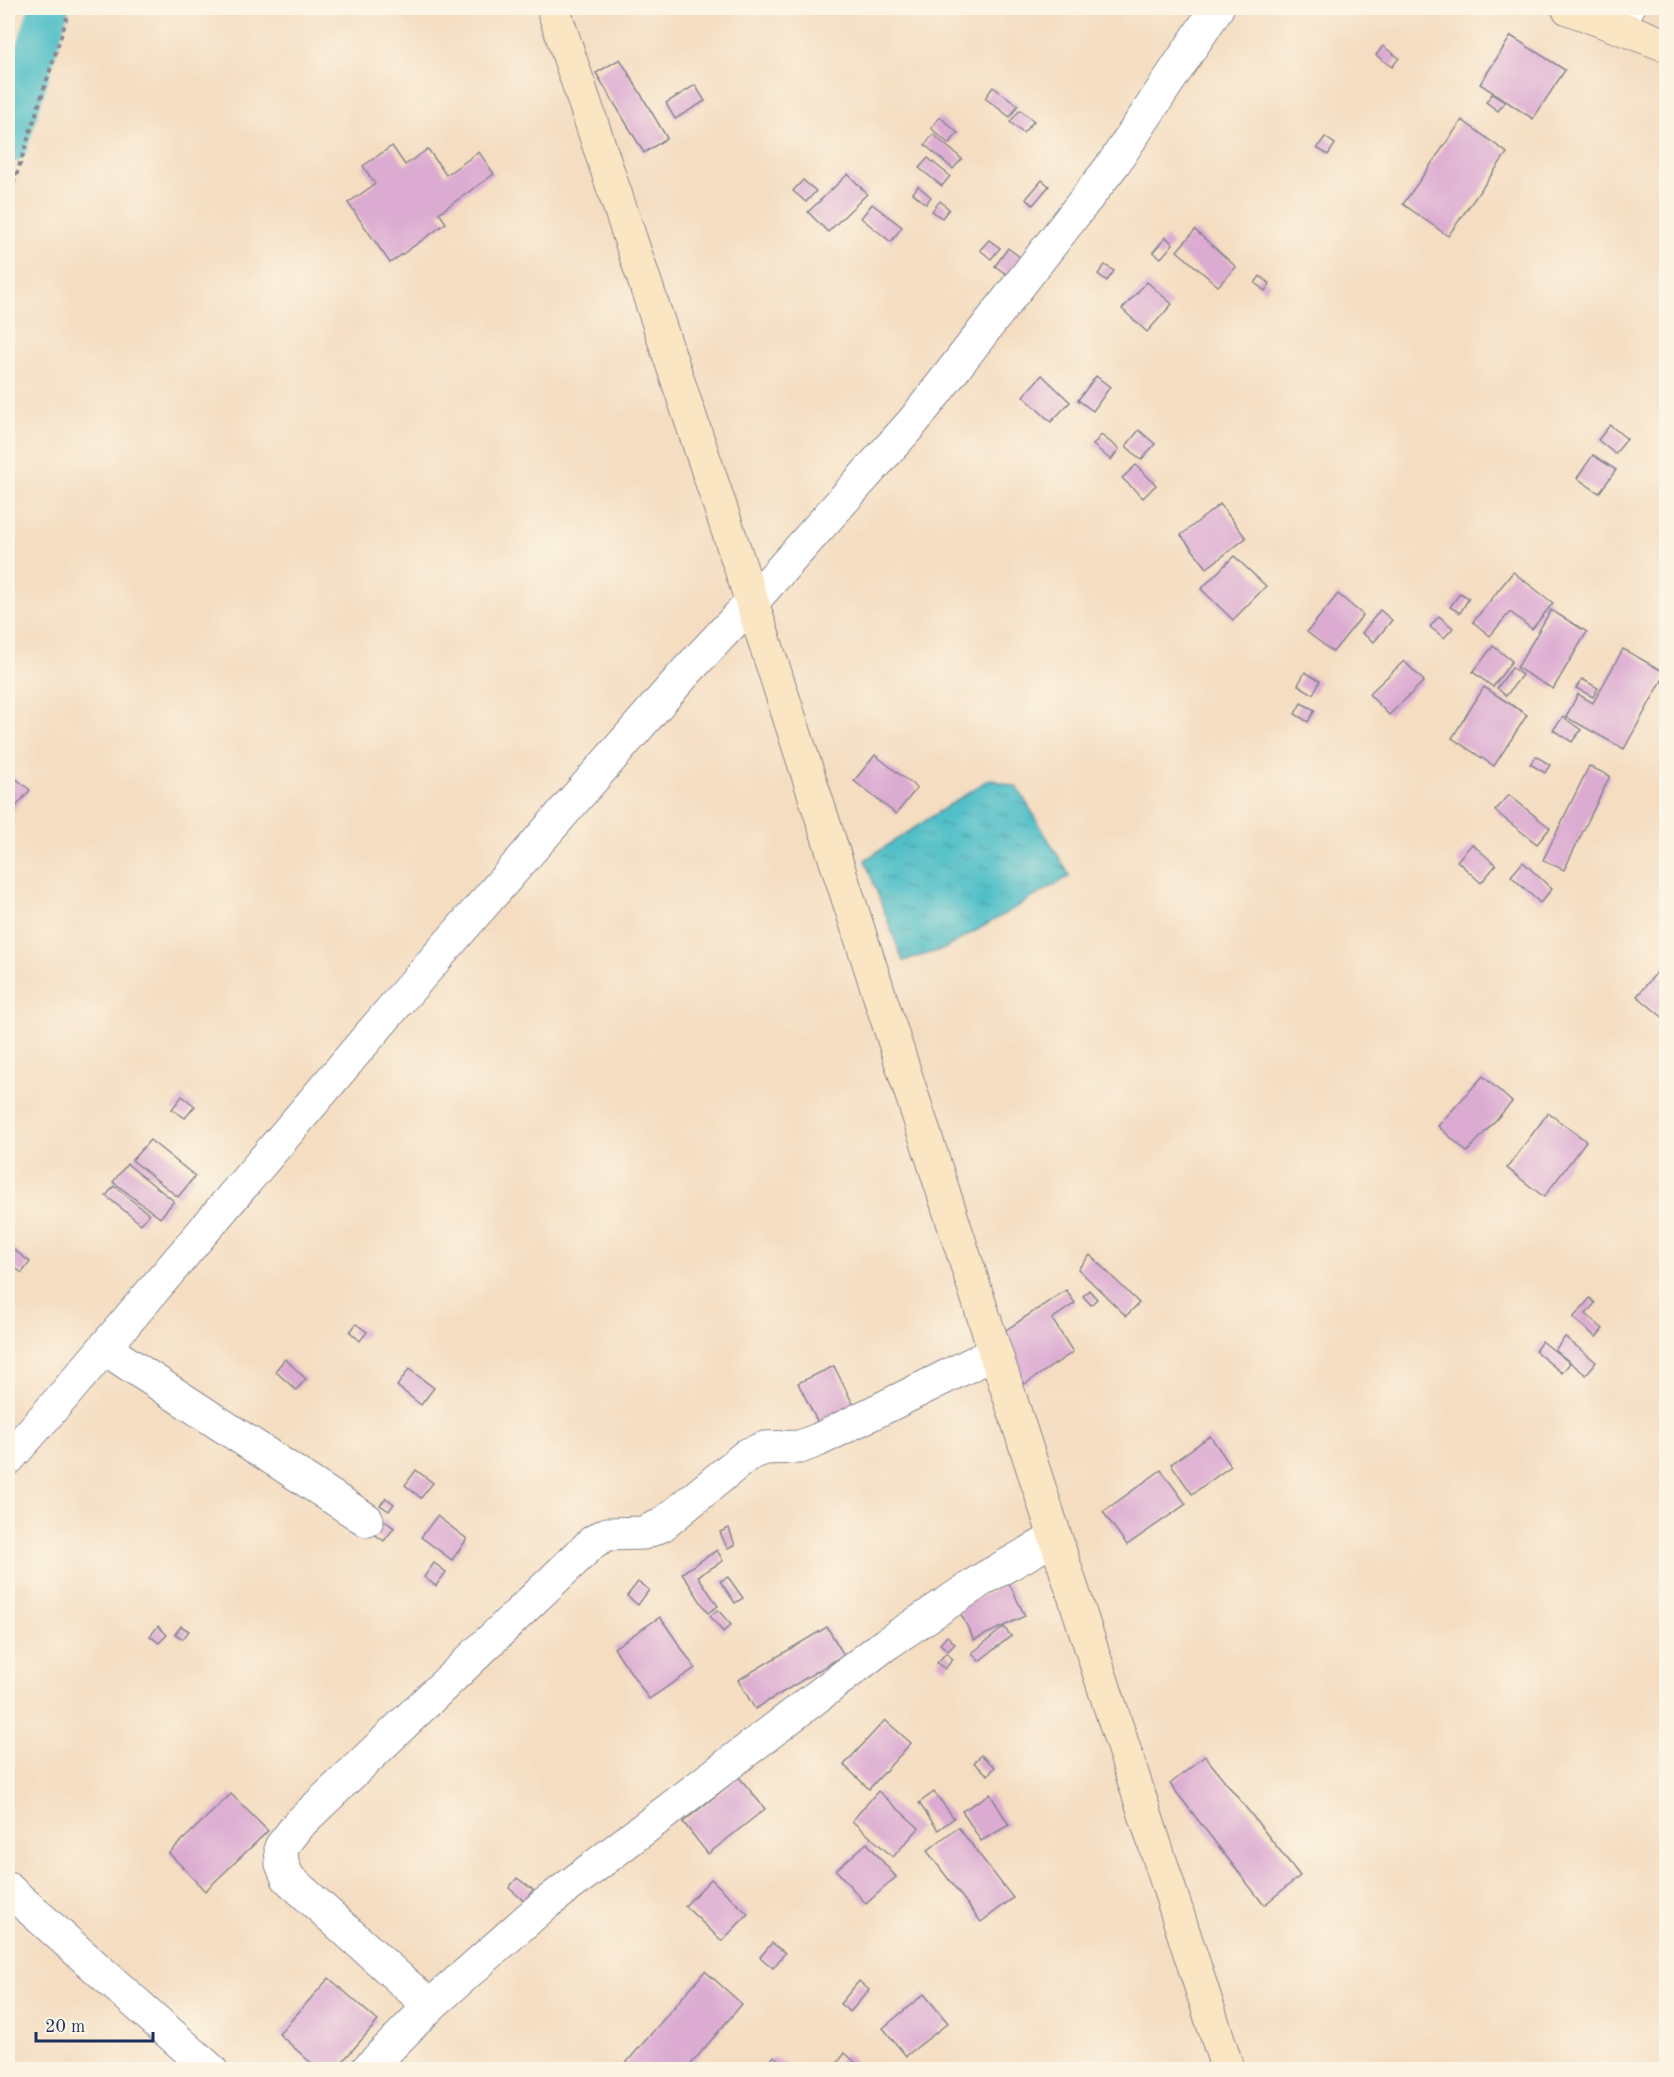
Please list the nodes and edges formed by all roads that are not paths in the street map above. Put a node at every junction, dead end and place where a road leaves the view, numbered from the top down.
1 (553, 8) edge
2 (1217, 8) edge
3 (1568, 8) edge
4 (1623, 17) edge
5 (1666, 45) edge
6 (753, 602) junction
7 (104, 1348) junction
8 (994, 1353) junction
9 (8, 1459) edge
10 (367, 1520) dead end
11 (1055, 1538) junction
12 (8, 1888) edge
13 (430, 2006) junction
14 (211, 2070) edge
15 (367, 2070) edge
16 (1228, 2070) edge

1 - 6 street
2 - 6 street
3 - 4 street
4 - 5 street
6 - 7 street
6 - 8 street
7 - 9 street
7 - 10 street
8 - 11 street
8 - 13 street
11 - 13 street
11 - 16 street
12 - 14 street
13 - 15 street

